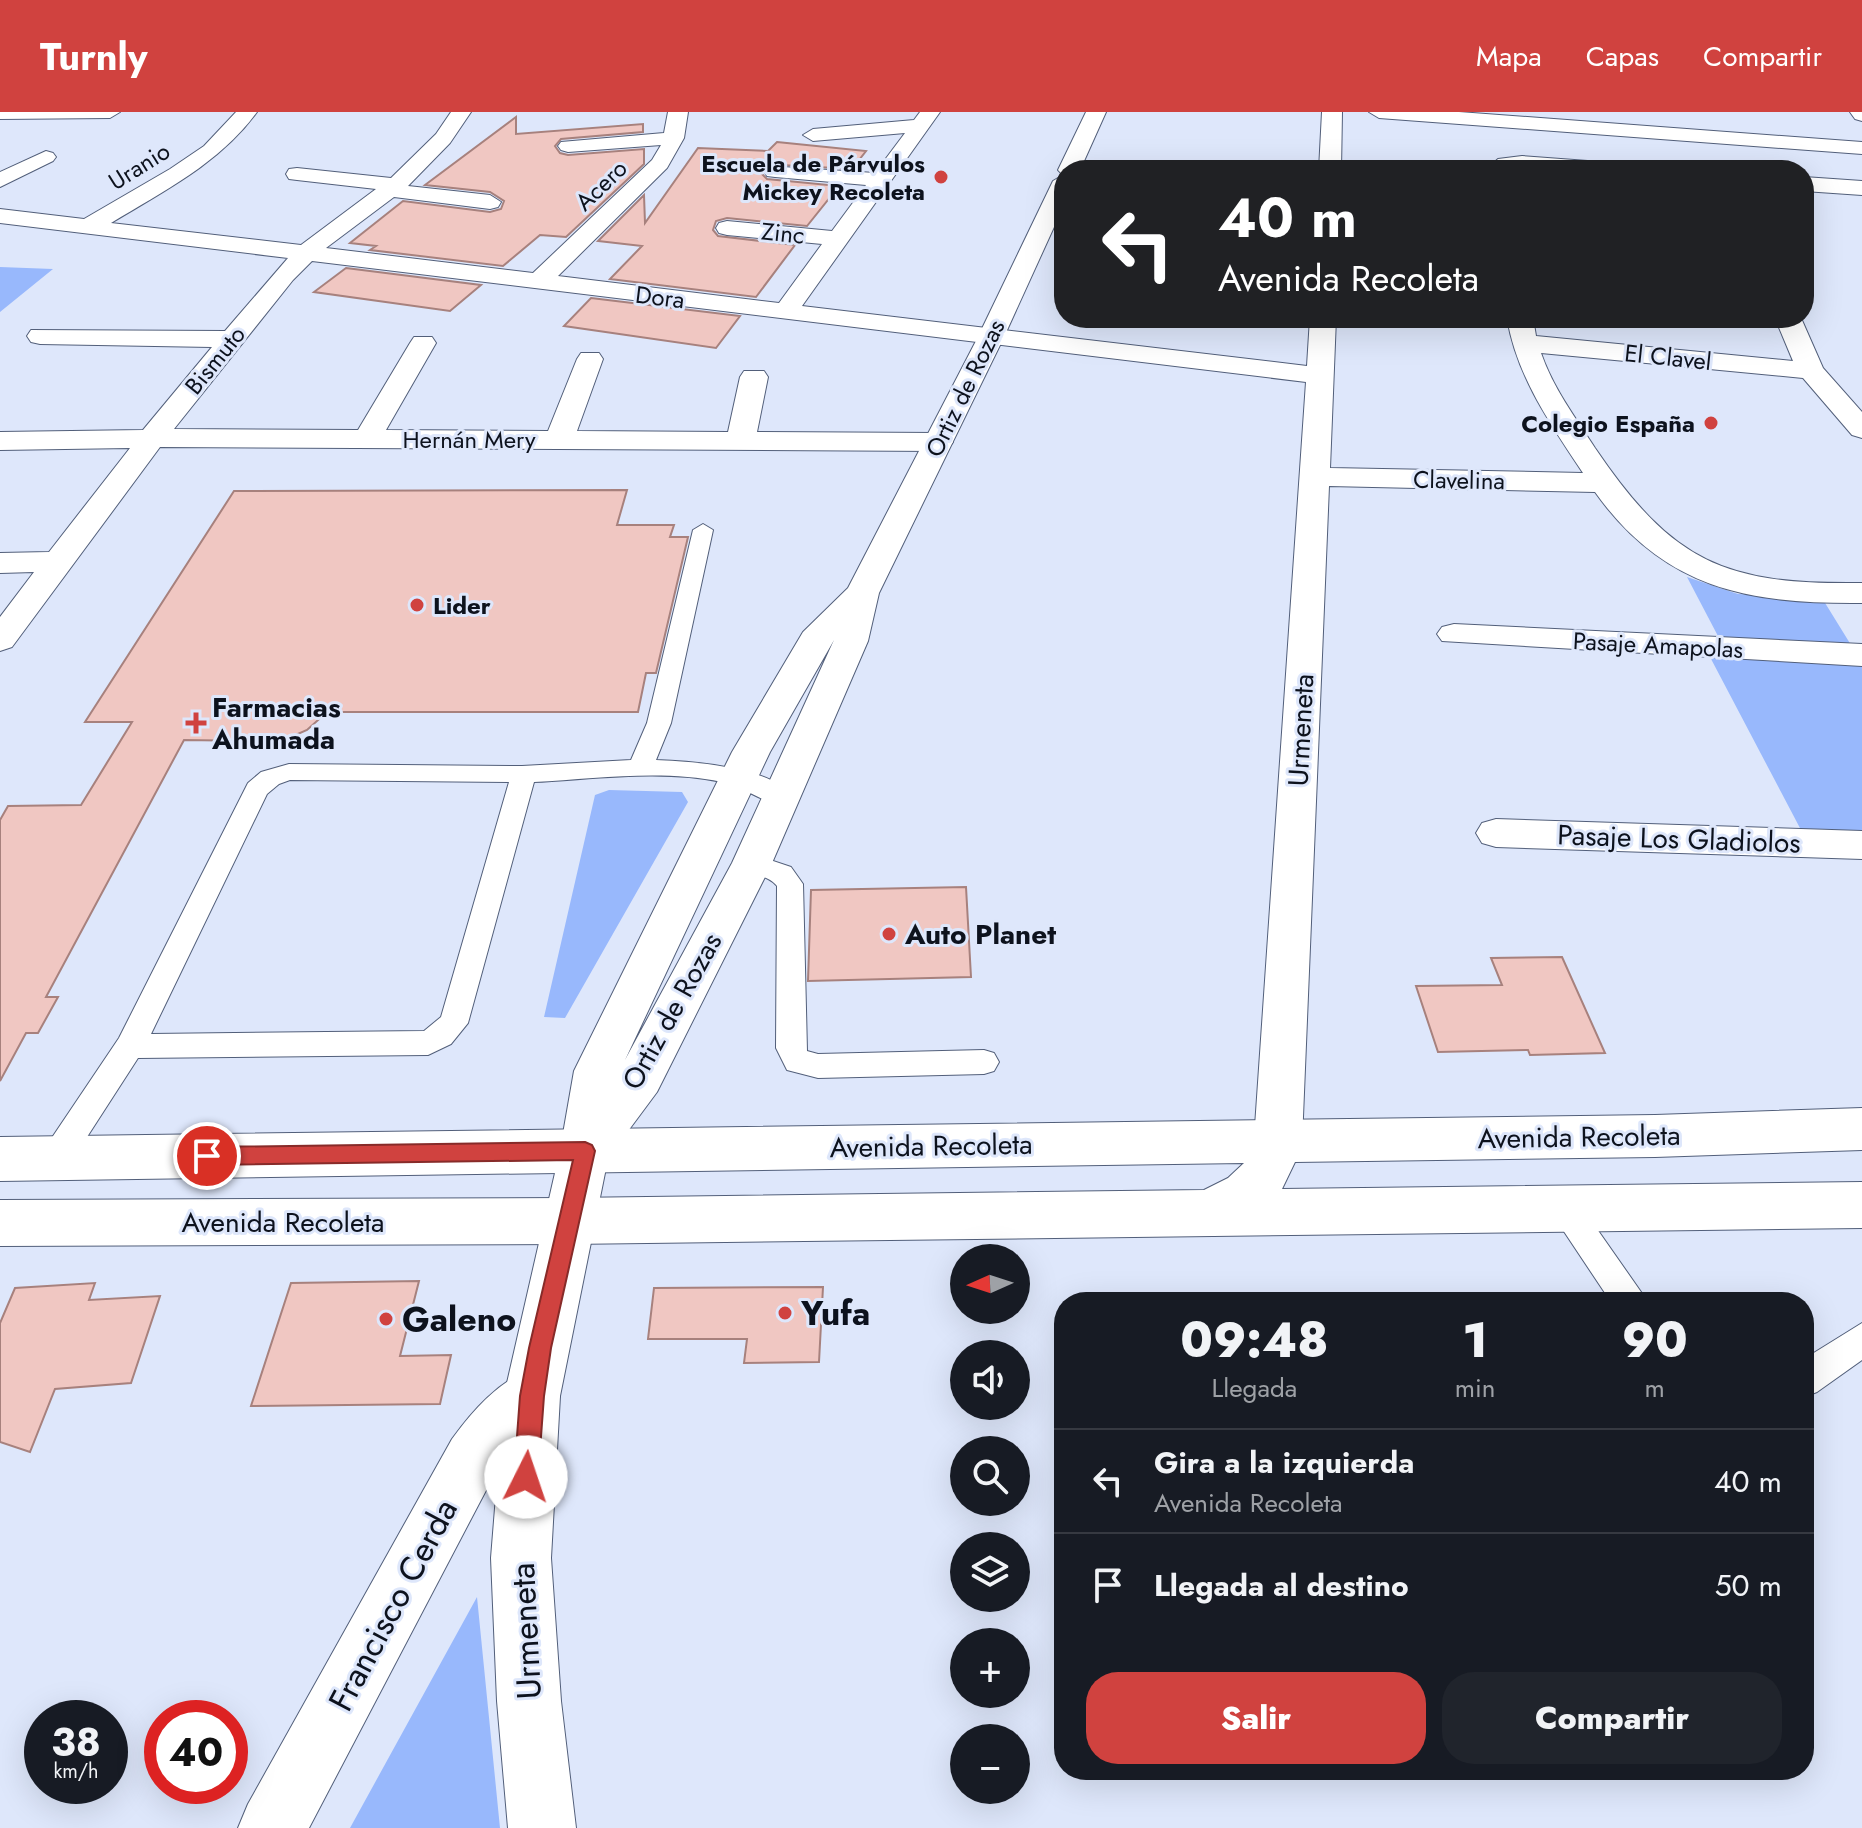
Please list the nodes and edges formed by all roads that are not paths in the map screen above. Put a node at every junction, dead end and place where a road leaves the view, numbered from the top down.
1 (110, 112) edge
2 (247, 112) edge
3 (461, 112) edge
4 (678, 112) edge
5 (1096, 112) edge
6 (1332, 112) edge
7 (1379, 112) edge
8 (0, 113) edge
9 (926, 118) edge
10 (1599, 120) edge
11 (813, 135) dead end
12 (674, 138) junction
13 (568, 146) dead end
14 (1862, 148) edge
15 (46, 157) dead end
16 (1074, 160) edge
17 (1330, 160) edge
18 (775, 171) dead end
19 (297, 174) dead end
20 (882, 180) junction
21 (0, 181) edge
22 (1814, 185) edge
23 (394, 188) junction
24 (1862, 188) edge
25 (490, 202) dead end
26 (1054, 202) edge
27 (0, 216) edge
28 (89, 226) junction
29 (727, 228) dead end
30 (838, 239) junction
31 (307, 253) junction
32 (538, 282) junction
33 (784, 313) junction
34 (1322, 328) edge
35 (1792, 328) edge
36 (1522, 330) edge
37 (40, 336) dead end
38 (232, 339) junction
39 (990, 339) junction
40 (423, 343) dead end
41 (590, 359) dead end
42 (1811, 371) junction
43 (1320, 376) junction
44 (754, 377) dead end
45 (1862, 429) edge
46 (152, 438) junction
47 (367, 439) junction
48 (559, 440) junction
49 (0, 441) edge
50 (741, 441) junction
51 (938, 442) junction
52 (1314, 477) junction
53 (1604, 483) junction
54 (703, 530) dead end
55 (59, 562) junction
56 (0, 563) edge
57 (862, 593) junction
58 (1862, 593) edge
59 (1825, 594) junction
60 (1454, 634) dead end
61 (0, 640) edge
62 (1862, 641) edge
63 (1862, 655) edge
64 (639, 770) junction
65 (524, 774) junction
66 (738, 777) junction
67 (780, 797) junction
68 (1496, 833) dead end
69 (1862, 845) edge
70 (752, 863) junction
71 (130, 1046) junction
72 (984, 1062) dead end
73 (1862, 1129) edge
74 (1278, 1141) junction
75 (585, 1151) junction
76 (56, 1158) junction
77 (0, 1159) edge
78 (1862, 1205) edge
79 (1565, 1209) junction
80 (1205, 1214) junction
81 (569, 1221) junction
82 (0, 1223) edge
83 (1624, 1292) edge
84 (1862, 1340) edge
85 (1814, 1373) edge
86 (532, 1396) junction
87 (272, 1828) edge
88 (542, 1828) edge

1 - 8 street
2 - 28 street, Uranio
3 - 23 street, Bismuto
4 - 12 street, Acero
5 - 16 street
6 - 17 street
7 - 10 street
9 - 11 street, Zinc
9 - 20 street, Zinc
10 - 14 street
12 - 13 street
12 - 32 street, Acero
15 - 21 street
18 - 20 street
19 - 23 street
20 - 30 street, Zinc
22 - 24 street
23 - 25 street
23 - 31 street, Bismuto
26 - 39 street, Ortiz de Rozas
27 - 28 street, Dora
28 - 31 street, Dora
29 - 30 street, Zinc
30 - 33 street, Zinc
31 - 32 street, Dora
31 - 38 street, Bismuto
32 - 33 street, Dora
33 - 39 street, Dora
34 - 43 street, Urmeneta
35 - 42 street
36 - 42 street, El Clavel
36 - 53 street
37 - 38 street
38 - 46 street, Bismuto
39 - 43 street, Dora
39 - 51 street, Ortiz de Rozas
40 - 47 street
41 - 48 street
42 - 45 street
43 - 52 street, Urmeneta
44 - 50 street
46 - 47 street, Hernán Mery
46 - 49 street, Hernán Mery
46 - 55 street, Bismuto
47 - 48 street, Hernán Mery
48 - 50 street, Hernán Mery
50 - 51 street, Hernán Mery
51 - 57 street, Ortiz de Rozas
52 - 53 street, Clavelina
52 - 74 street, Urmeneta
53 - 59 street
54 - 64 lane
55 - 56 street
55 - 61 street, Bismuto
57 - 66 street, Ortiz de Rozas
57 - 67 street, Ortiz de Rozas
58 - 59 street
59 - 62 street
60 - 63 street, Pasaje Amapolas
64 - 65 lane
64 - 66 lane
65 - 71 lane
65 - 71 lane
66 - 67 lane
66 - 75 street, Ortiz de Rozas
67 - 70 street, Ortiz de Rozas
68 - 69 street, Pasaje Los Gladiolos
70 - 72 lane
70 - 75 street, Ortiz de Rozas
71 - 76 lane
73 - 74 street, Avenida Recoleta
74 - 75 street, Avenida Recoleta
74 - 80 street, Urmeneta
75 - 76 street, Avenida Recoleta
75 - 81 street, Urmeneta
76 - 77 street, Avenida Recoleta
78 - 79 street, Avenida Recoleta
79 - 80 street, Avenida Recoleta
79 - 83 lane
80 - 81 street, Avenida Recoleta
81 - 82 street, Avenida Recoleta
81 - 86 street, Urmeneta
84 - 85 lane
86 - 87 street, Francisco Cerda
86 - 88 street, Urmeneta

